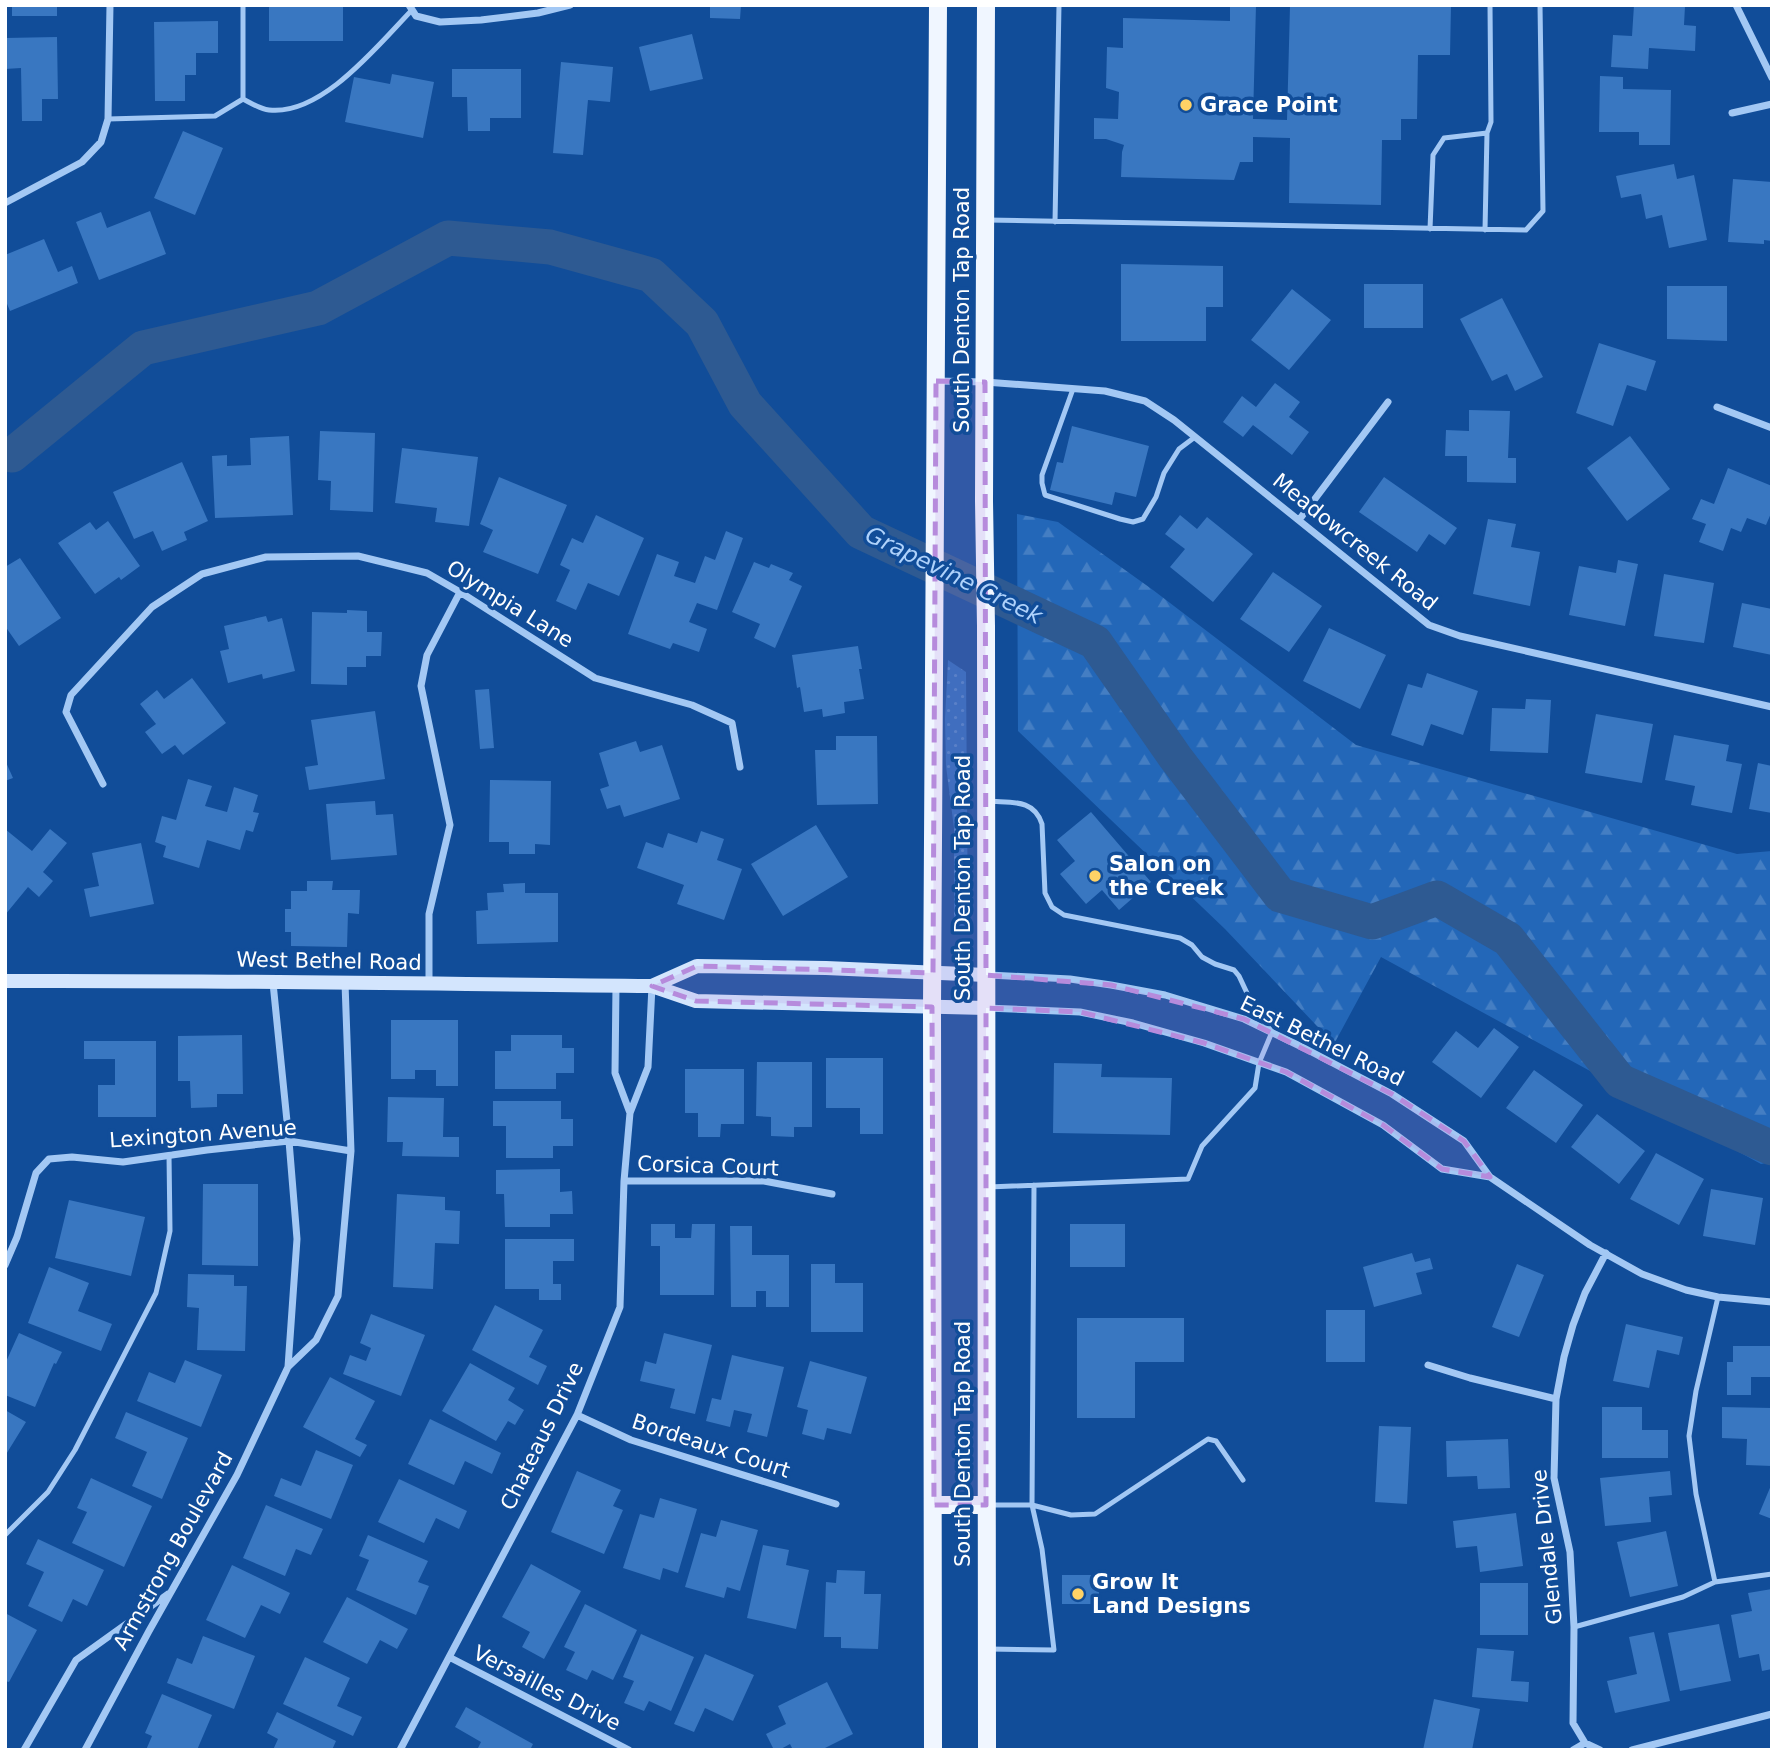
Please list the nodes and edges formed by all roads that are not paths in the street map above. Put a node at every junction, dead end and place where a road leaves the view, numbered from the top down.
1 (110, 5) edge
2 (243, 5) edge
3 (570, 5) edge
4 (938, 5) edge
5 (986, 5) edge
6 (1059, 5) edge
7 (1490, 5) edge
8 (1540, 5) edge
9 (1736, 5) edge
10 (410, 8) edge
11 (1772, 78) edge
12 (243, 99) junction
13 (1772, 104) edge
14 (1732, 113) dead end
15 (108, 119) junction
16 (1487, 133) junction
17 (5, 203) edge
18 (985, 220) junction
19 (1055, 222) junction
20 (1430, 229) junction
21 (1485, 230) junction
22 (936, 381) junction
23 (985, 382) junction
24 (1073, 388) junction
25 (1388, 402) dead end
26 (1717, 407) dead end
27 (1772, 428) edge
28 (1195, 437) junction
29 (1299, 520) junction
30 (460, 592) junction
31 (1772, 707) edge
32 (740, 767) dead end
33 (103, 784) dead end
34 (986, 801) junction
35 (933, 973) junction
36 (986, 975) junction
37 (5, 981) edge
38 (273, 983) junction
39 (345, 983) junction
40 (429, 984) junction
41 (617, 986) junction
42 (652, 986) junction
43 (932, 1007) junction
44 (986, 1008) junction
45 (1272, 1032) junction
46 (1259, 1063) junction
47 (630, 1113) junction
48 (289, 1141) junction
49 (351, 1150) junction
50 (169, 1155) junction
51 (1490, 1177) junction
52 (624, 1181) junction
53 (1034, 1185) junction
54 (986, 1187) junction
55 (832, 1194) dead end
56 (1606, 1253) junction
57 (5, 1265) edge
58 (1718, 1297) junction
59 (1772, 1302) edge
60 (1428, 1364) dead end
61 (288, 1367) junction
62 (1556, 1399) junction
63 (577, 1415) junction
64 (1243, 1480) dead end
65 (836, 1504) dead end
66 (934, 1505) junction
67 (986, 1505) junction
68 (1032, 1505) junction
69 (5, 1535) edge
70 (1772, 1574) edge
71 (1715, 1582) junction
72 (171, 1592) junction
73 (1574, 1627) junction
74 (986, 1648) junction
75 (449, 1657) junction
76 (1772, 1714) edge
77 (1585, 1743) junction
78 (24, 1750) edge
79 (85, 1750) edge
80 (400, 1750) edge
81 (629, 1750) edge
82 (933, 1750) edge
83 (987, 1750) edge
84 (1573, 1750) edge
85 (1600, 1750) edge
86 (1632, 1750) edge

1 - 15 street
2 - 12 lane
3 - 10 street
4 - 22 main road, South Denton Tap Road
5 - 18 main road, South Denton Tap Road
6 - 19 lane
7 - 16 lane
8 - 21 lane
9 - 11 street
10 - 12 lane
12 - 15 lane
13 - 14 street
15 - 17 street
16 - 20 lane
16 - 21 lane
18 - 19 lane
18 - 23 main road, South Denton Tap Road
19 - 20 lane
20 - 21 lane
22 - 23 street, Meadowcreek Road
22 - 35 main road, South Denton Tap Road
23 - 24 street, Meadowcreek Road
23 - 34 main road, South Denton Tap Road
24 - 28 street, Meadowcreek Road
24 - 28 lane
25 - 29 street
26 - 27 street
28 - 29 street, Meadowcreek Road
29 - 31 street, Meadowcreek Road
30 - 32 street, Olympia Lane
30 - 33 street, Olympia Lane
30 - 40 street
34 - 36 main road, South Denton Tap Road
34 - 45 lane
35 - 36 main road, West Bethel Road
35 - 42 main road, West Bethel Road
35 - 43 main road, South Denton Tap Road
36 - 44 main road, South Denton Tap Road
36 - 45 street, East Bethel Road
37 - 38 main road, West Bethel Road
38 - 39 main road, West Bethel Road
38 - 48 street, Armstrong Boulevard
39 - 40 main road, West Bethel Road
39 - 49 street, Armstrong Boulevard
40 - 41 main road, West Bethel Road
41 - 42 main road, West Bethel Road
41 - 47 street, Chateaus Drive
42 - 43 main road, West Bethel Road
42 - 47 street, Chateaus Drive
43 - 44 main road, West Bethel Road
43 - 66 main road, South Denton Tap Road
44 - 46 street, East Bethel Road
44 - 54 main road, South Denton Tap Road
45 - 46 lane
45 - 51 street, East Bethel Road
46 - 51 street, East Bethel Road
46 - 53 lane
47 - 52 street, Chateaus Drive
48 - 49 street, Lexington Avenue
48 - 50 street, Lexington Avenue
48 - 61 street, Armstrong Boulevard
49 - 61 street, Armstrong Boulevard
50 - 57 street, Lexington Avenue
50 - 69 lane
51 - 56 street, East Bethel Road
52 - 55 street, Corsica Court
52 - 63 street, Chateaus Drive
53 - 54 lane
53 - 68 lane
54 - 67 main road, South Denton Tap Road
56 - 58 street, East Bethel Road
56 - 62 street, Glendale Drive
58 - 59 street, East Bethel Road
58 - 71 lane
60 - 62 street
61 - 72 street, Armstrong Boulevard
62 - 73 street, Glendale Drive
63 - 65 street, Bordeaux Court
63 - 75 street, Chateaus Drive
64 - 68 lane
66 - 67 main road
66 - 82 main road, South Denton Tap Road
67 - 68 lane
67 - 74 main road, South Denton Tap Road
68 - 74 lane
70 - 71 lane
71 - 73 lane
72 - 78 street
72 - 79 street, Armstrong Boulevard
73 - 77 street, Glendale Drive
74 - 83 main road, South Denton Tap Road
75 - 80 street, Chateaus Drive
75 - 81 street, Versailles Drive
76 - 86 street
77 - 84 street
77 - 85 street

